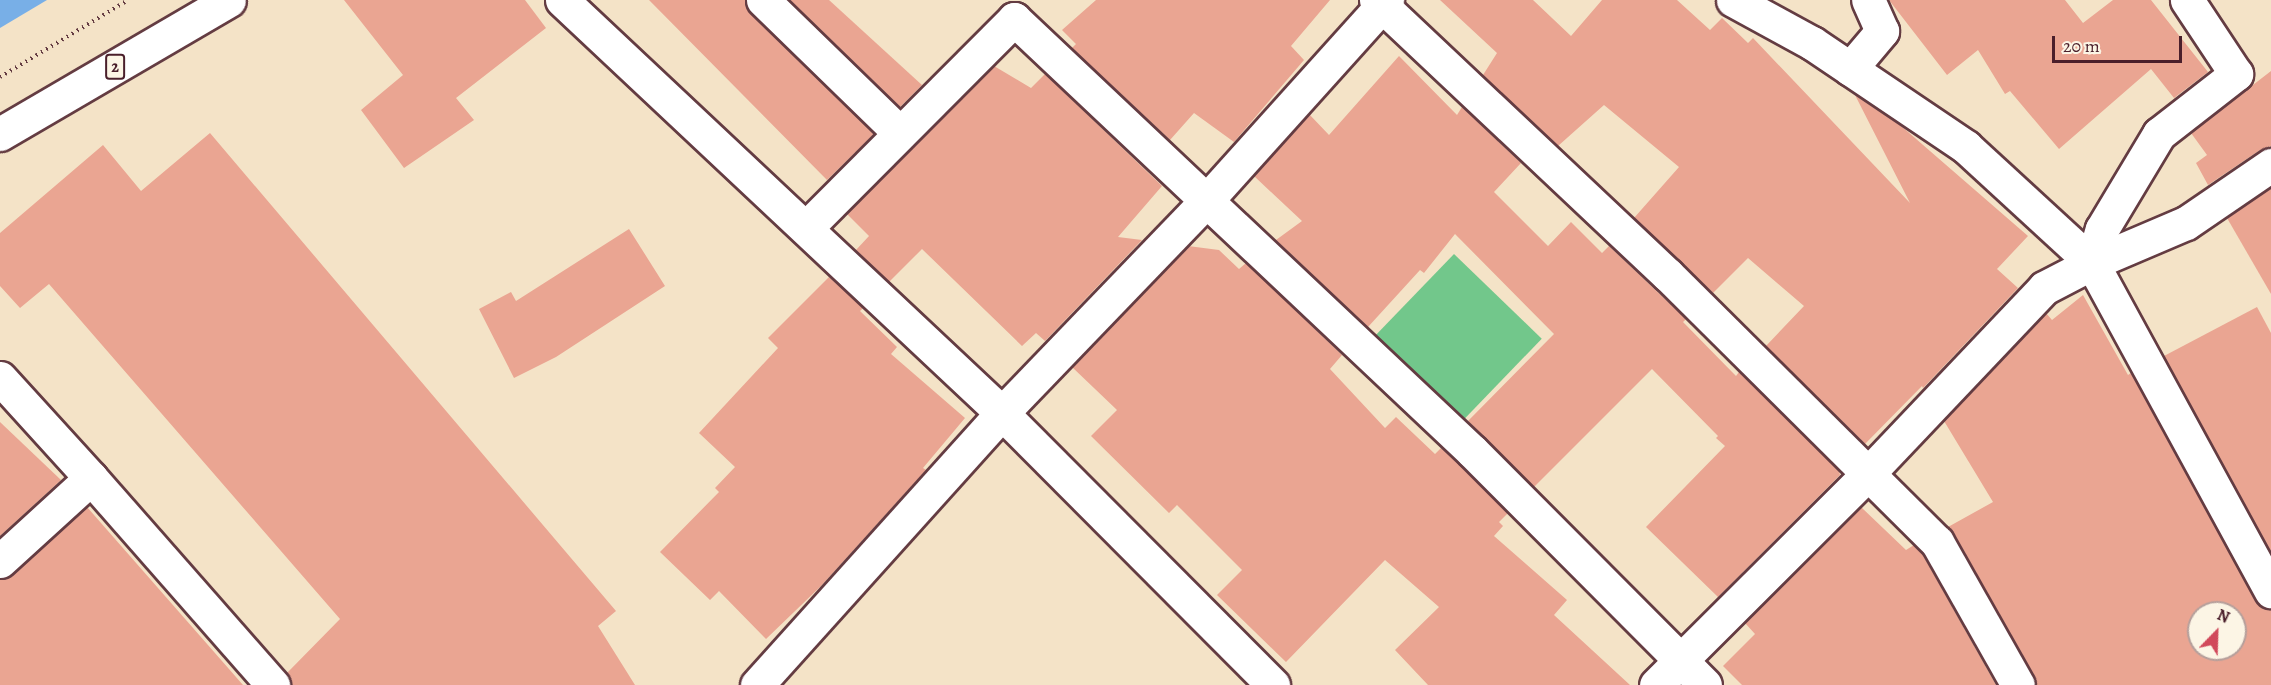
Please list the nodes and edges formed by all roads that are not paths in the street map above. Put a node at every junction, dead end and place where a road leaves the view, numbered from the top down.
1 (229, 0) edge
2 (562, 0) edge
3 (764, 0) edge
4 (1733, 0) edge
5 (1868, 0) edge
6 (2187, 0) edge
7 (1381, 2) edge
8 (1850, 69) junction
9 (900, 133) junction
10 (0, 134) edge
11 (2271, 165) edge
12 (1207, 200) junction
13 (806, 228) junction
14 (2092, 263) junction
15 (0, 378) edge
16 (1002, 412) junction
17 (1869, 472) junction
18 (91, 478) junction
19 (0, 561) edge
20 (2271, 591) edge
21 (1680, 661) junction
22 (273, 685) edge
23 (757, 685) edge
24 (1273, 685) edge
25 (1656, 685) edge
26 (1705, 685) edge
27 (2018, 685) edge

1 - 10 street, 2
2 - 13 street
3 - 9 street
4 - 8 street
5 - 8 street
6 - 14 street
7 - 12 street
7 - 17 street
8 - 14 street
9 - 12 street
9 - 13 street
11 - 14 street
12 - 16 street
12 - 21 street
13 - 16 street
14 - 17 street
14 - 20 street
15 - 18 street
16 - 23 street
16 - 24 street
17 - 21 street
17 - 27 street
18 - 19 street
18 - 22 street
21 - 25 street
21 - 26 street

